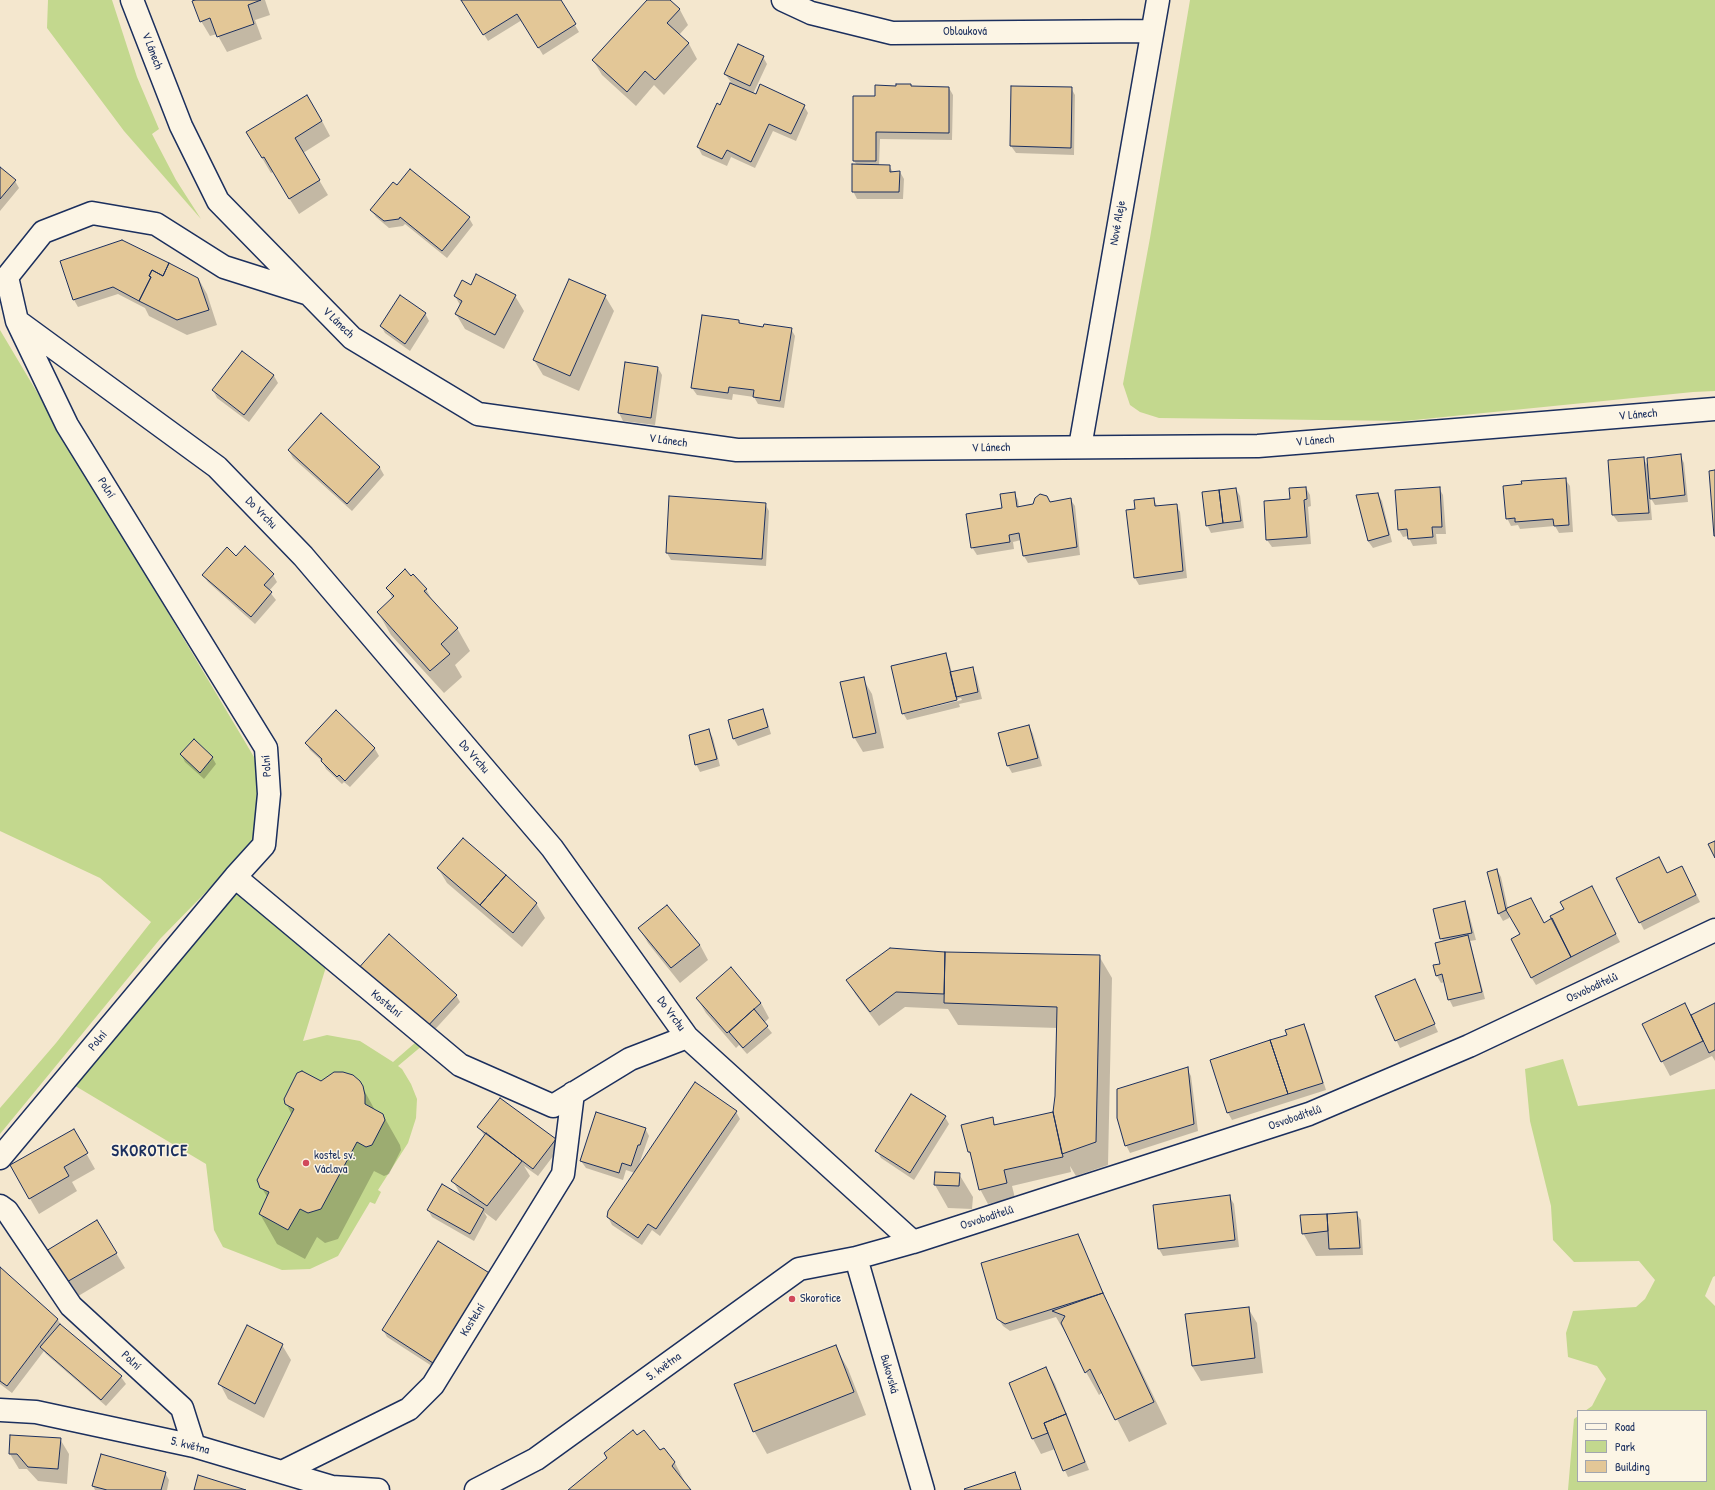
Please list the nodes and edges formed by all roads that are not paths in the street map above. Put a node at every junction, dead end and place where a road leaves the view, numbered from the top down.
1 (132, 0) edge
2 (783, 0) edge
3 (1158, 0) edge
4 (1152, 31) junction
5 (309, 294) junction
6 (0, 306) edge
7 (17, 321) junction
8 (1715, 409) edge
9 (1080, 447) junction
10 (235, 877) junction
11 (1715, 930) edge
12 (687, 1037) junction
13 (573, 1093) junction
14 (0, 1158) edge
15 (0, 1206) edge
16 (913, 1242) junction
17 (856, 1258) junction
18 (0, 1410) edge
19 (194, 1446) junction
20 (282, 1472) junction
21 (378, 1490) edge
22 (476, 1490) edge
23 (922, 1490) edge

1 - 5 street, V Lánech
2 - 4 street, Oblouková
3 - 4 street, Nové Aleje
4 - 9 street, Nové Aleje
5 - 7 street, V Lánech
5 - 9 street, V Lánech
6 - 7 street, Do Vrchu
7 - 10 street, Polní
7 - 12 street, Do Vrchu
8 - 9 street, V Lánech
10 - 13 street, Kostelní
10 - 14 street, Polní
11 - 16 street, Osvoboditelů
12 - 13 street, Kostelní
12 - 16 street, Do Vrchu
13 - 20 street, Kostelní
15 - 19 street, Polní
16 - 17 street, Osvoboditelů
17 - 22 street, 5. května
17 - 23 street, Bukovská
18 - 19 street, 5. května
19 - 20 street, 5. května
20 - 21 street, 5. května

